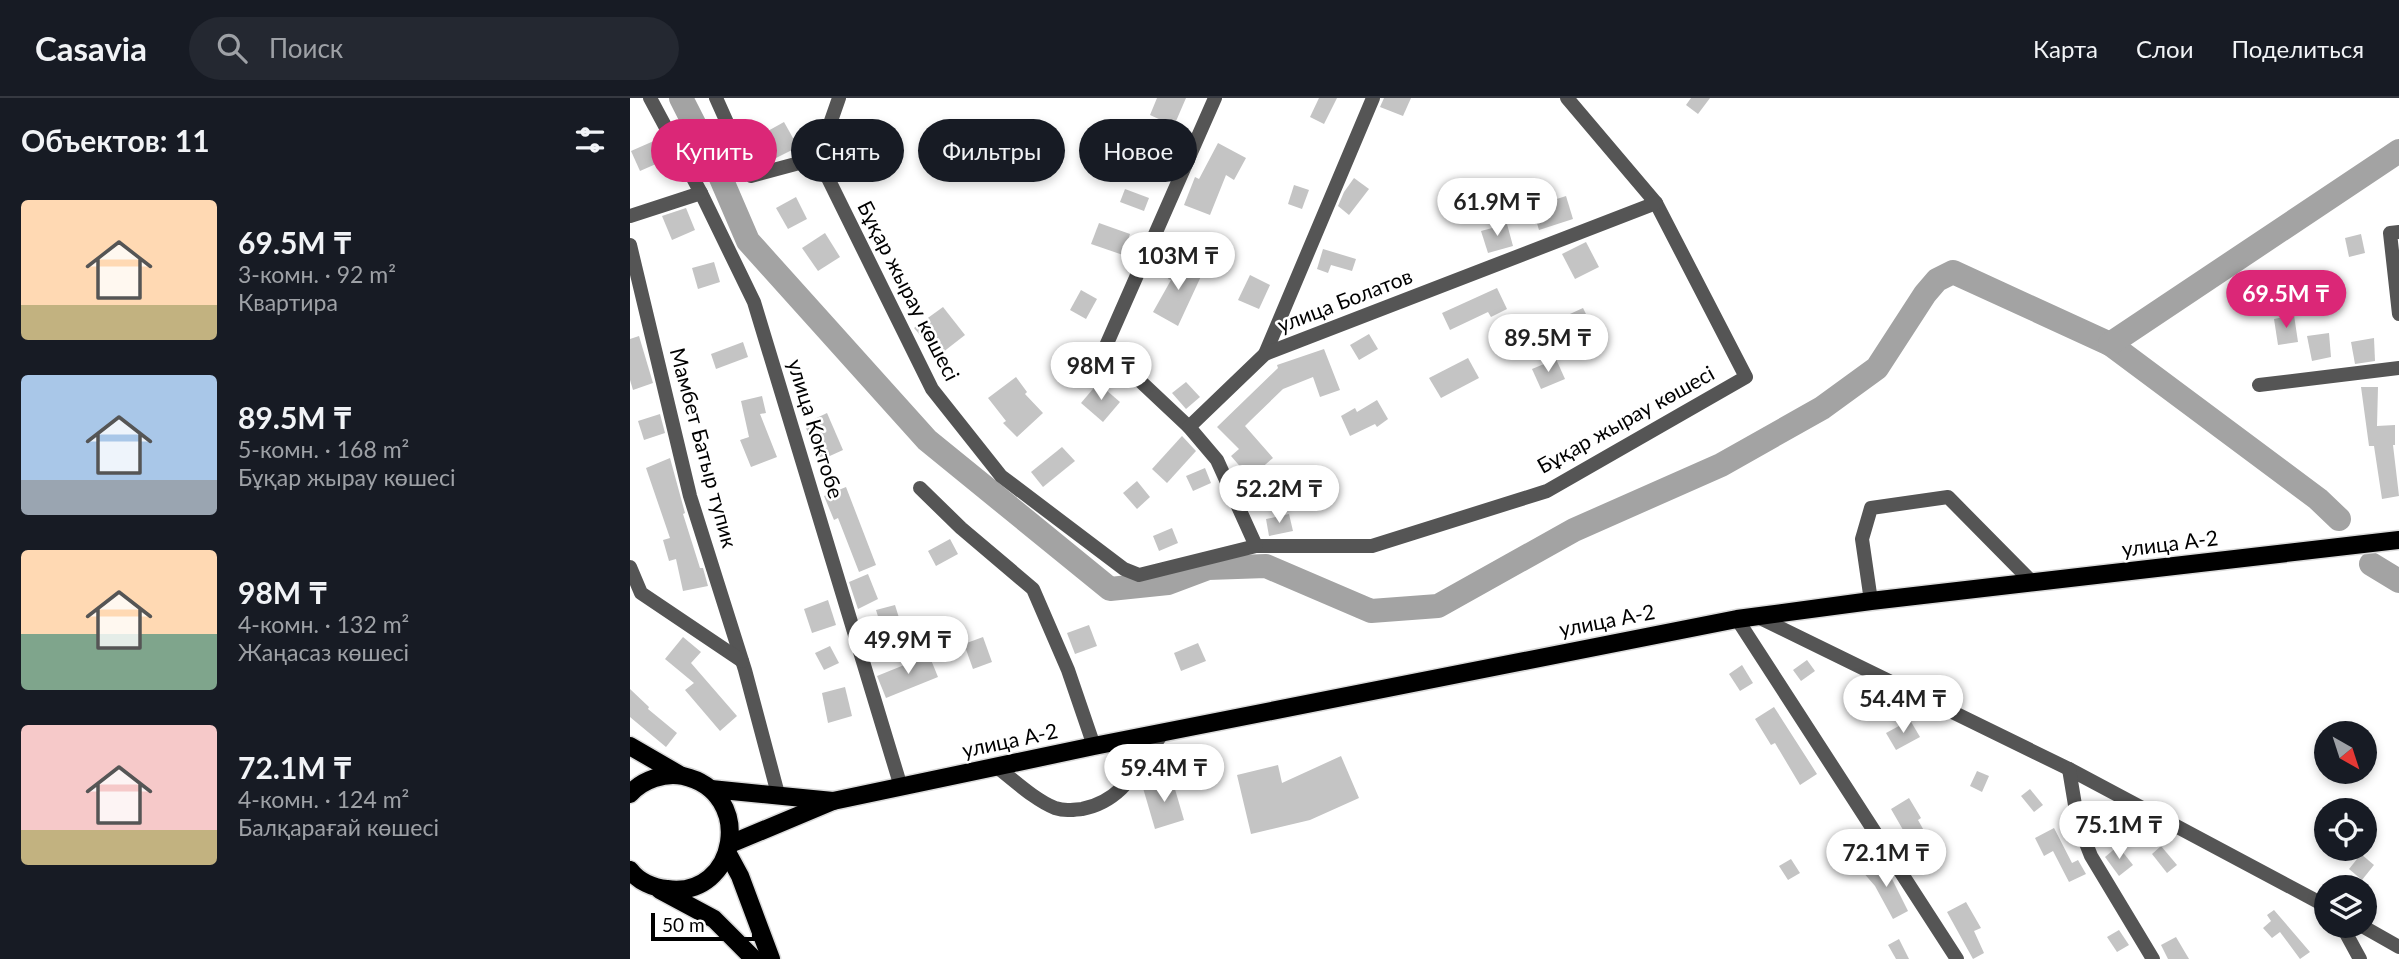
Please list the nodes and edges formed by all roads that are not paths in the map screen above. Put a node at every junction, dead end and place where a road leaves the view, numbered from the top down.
1 (650, 98) edge
2 (716, 98) edge
3 (839, 98) edge
4 (1215, 98) edge
5 (1373, 98) edge
6 (1567, 98) edge
7 (832, 119) edge
8 (791, 165) edge
9 (830, 182) edge
10 (701, 193) junction
11 (1657, 203) junction
12 (630, 216) edge
13 (2399, 232) edge
14 (630, 245) edge
15 (2399, 314) edge
16 (1265, 354) junction
17 (2399, 368) edge
18 (2259, 385) dead end
19 (1189, 427) junction
20 (920, 488) dead end
21 (2399, 540) edge
22 (1255, 546) junction
23 (630, 567) edge
24 (2032, 582) junction
25 (1871, 601) junction
26 (1758, 617) junction
27 (1737, 619) junction
28 (742, 661) junction
29 (1162, 734) junction
30 (630, 746) edge
31 (1094, 746) junction
32 (998, 768) junction
33 (2068, 769) junction
34 (680, 775) junction
35 (901, 787) junction
36 (711, 789) junction
37 (630, 794) edge
38 (778, 794) junction
39 (832, 801) junction
40 (728, 848) junction
41 (632, 874) edge
42 (657, 888) junction
43 (2314, 900) edge
44 (2377, 935) edge
45 (2349, 938) edge
46 (2399, 947) edge
47 (754, 959) edge
48 (771, 959) edge
49 (1957, 959) edge
50 (2153, 959) edge
51 (2360, 959) edge

1 - 10 street, улица Коктобе
2 - 8 street
3 - 7 street
4 - 19 street
5 - 16 street
6 - 11 street
9 - 22 street, Бұқар жырау көшесі
10 - 12 street
10 - 35 street, улица Коктобе
11 - 16 street, улица Болатов
11 - 22 street, Бұқар жырау көшесі
13 - 15 street
14 - 28 street, Мамбет Батыр тупик
16 - 19 street, улица Болатов
17 - 18 street
19 - 22 street
20 - 31 street
21 - 24 main road, улица А-2
23 - 28 street
24 - 25 main road, улица А-2
24 - 25 street
25 - 26 main road, улица А-2
26 - 27 main road, улица А-2
26 - 33 street
27 - 29 main road, улица А-2
27 - 49 street
28 - 38 street, Мамбет Батыр тупик
29 - 31 main road, улица А-2
29 - 32 street
30 - 34 main road
31 - 32 main road, улица А-2
32 - 35 main road, улица А-2
33 - 43 street
33 - 50 street
34 - 36 main road
34 - 37 main road
35 - 39 main road, улица А-2
36 - 38 main road, улица А-2
36 - 40 main road
38 - 39 main road, улица А-2
39 - 40 main road, улица А-2
40 - 42 main road
40 - 48 main road
41 - 42 main road
42 - 47 main road
44 - 46 street
45 - 51 street

